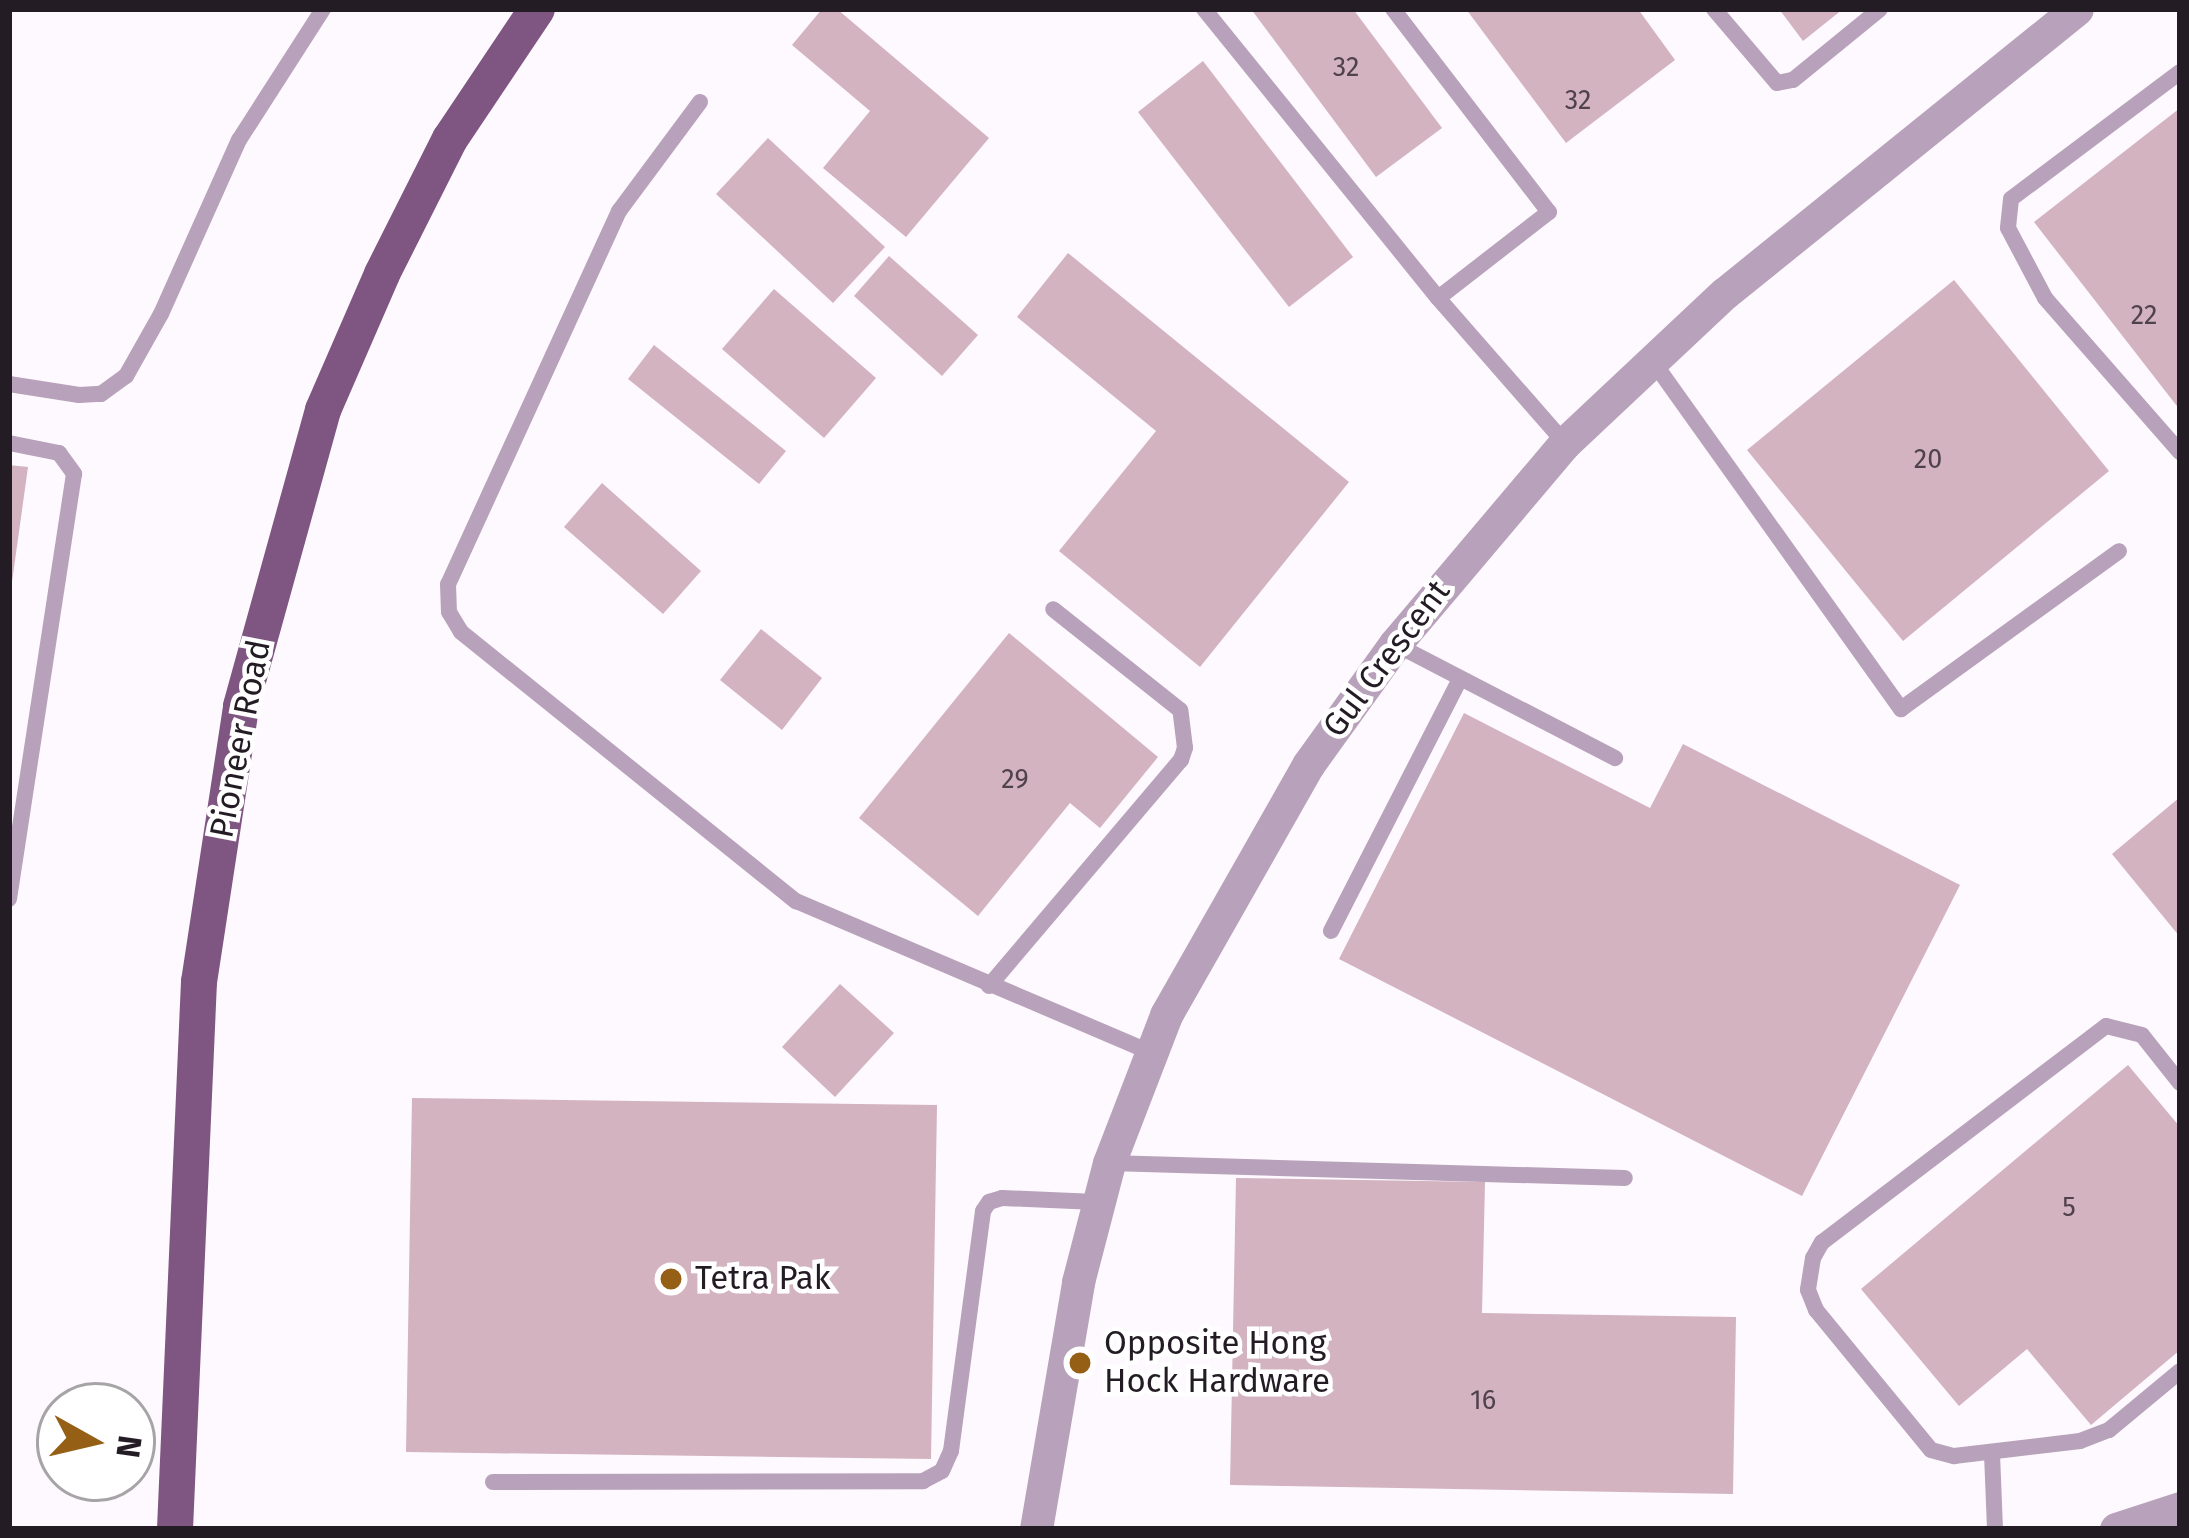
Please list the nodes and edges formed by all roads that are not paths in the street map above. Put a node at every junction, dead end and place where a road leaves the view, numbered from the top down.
1 (323, 9) edge
2 (537, 9) edge
3 (1204, 9) edge
4 (1393, 9) edge
5 (1714, 9) edge
6 (1880, 9) edge
7 (2077, 9) edge
8 (2180, 72) edge
9 (700, 102) dead end
10 (1438, 298) junction
11 (1652, 360) junction
12 (9, 384) edge
13 (9, 443) edge
14 (1565, 443) junction
15 (2180, 452) edge
16 (2119, 550) dead end
17 (1053, 609) dead end
18 (1394, 644) junction
19 (1459, 681) junction
20 (1615, 758) dead end
21 (9, 899) edge
22 (1331, 931) dead end
23 (989, 986) junction
24 (1150, 1052) junction
25 (2180, 1083) edge
26 (1109, 1163) junction
27 (1625, 1178) dead end
28 (1096, 1202) junction
29 (2180, 1371) edge
30 (1993, 1454) junction
31 (494, 1482) dead end
32 (2180, 1508) edge
33 (175, 1529) edge
34 (1036, 1529) edge
35 (1995, 1529) edge
36 (2116, 1529) edge

1 - 12 lane
2 - 33 main road, Pioneer Road
3 - 10 lane
4 - 10 lane
5 - 6 lane
7 - 11 street, Gul Crescent
8 - 15 lane
9 - 23 lane
10 - 14 lane
11 - 14 street, Gul Crescent
11 - 16 lane
13 - 21 lane
14 - 18 street, Gul Crescent
17 - 23 lane
18 - 19 lane
18 - 24 street, Gul Crescent
19 - 20 lane
19 - 22 lane
23 - 24 lane
24 - 26 street, Gul Crescent
25 - 30 lane
26 - 27 lane
26 - 28 street, Gul Crescent
28 - 31 lane
28 - 34 street, Gul Crescent
29 - 30 lane
30 - 35 lane
32 - 36 street

